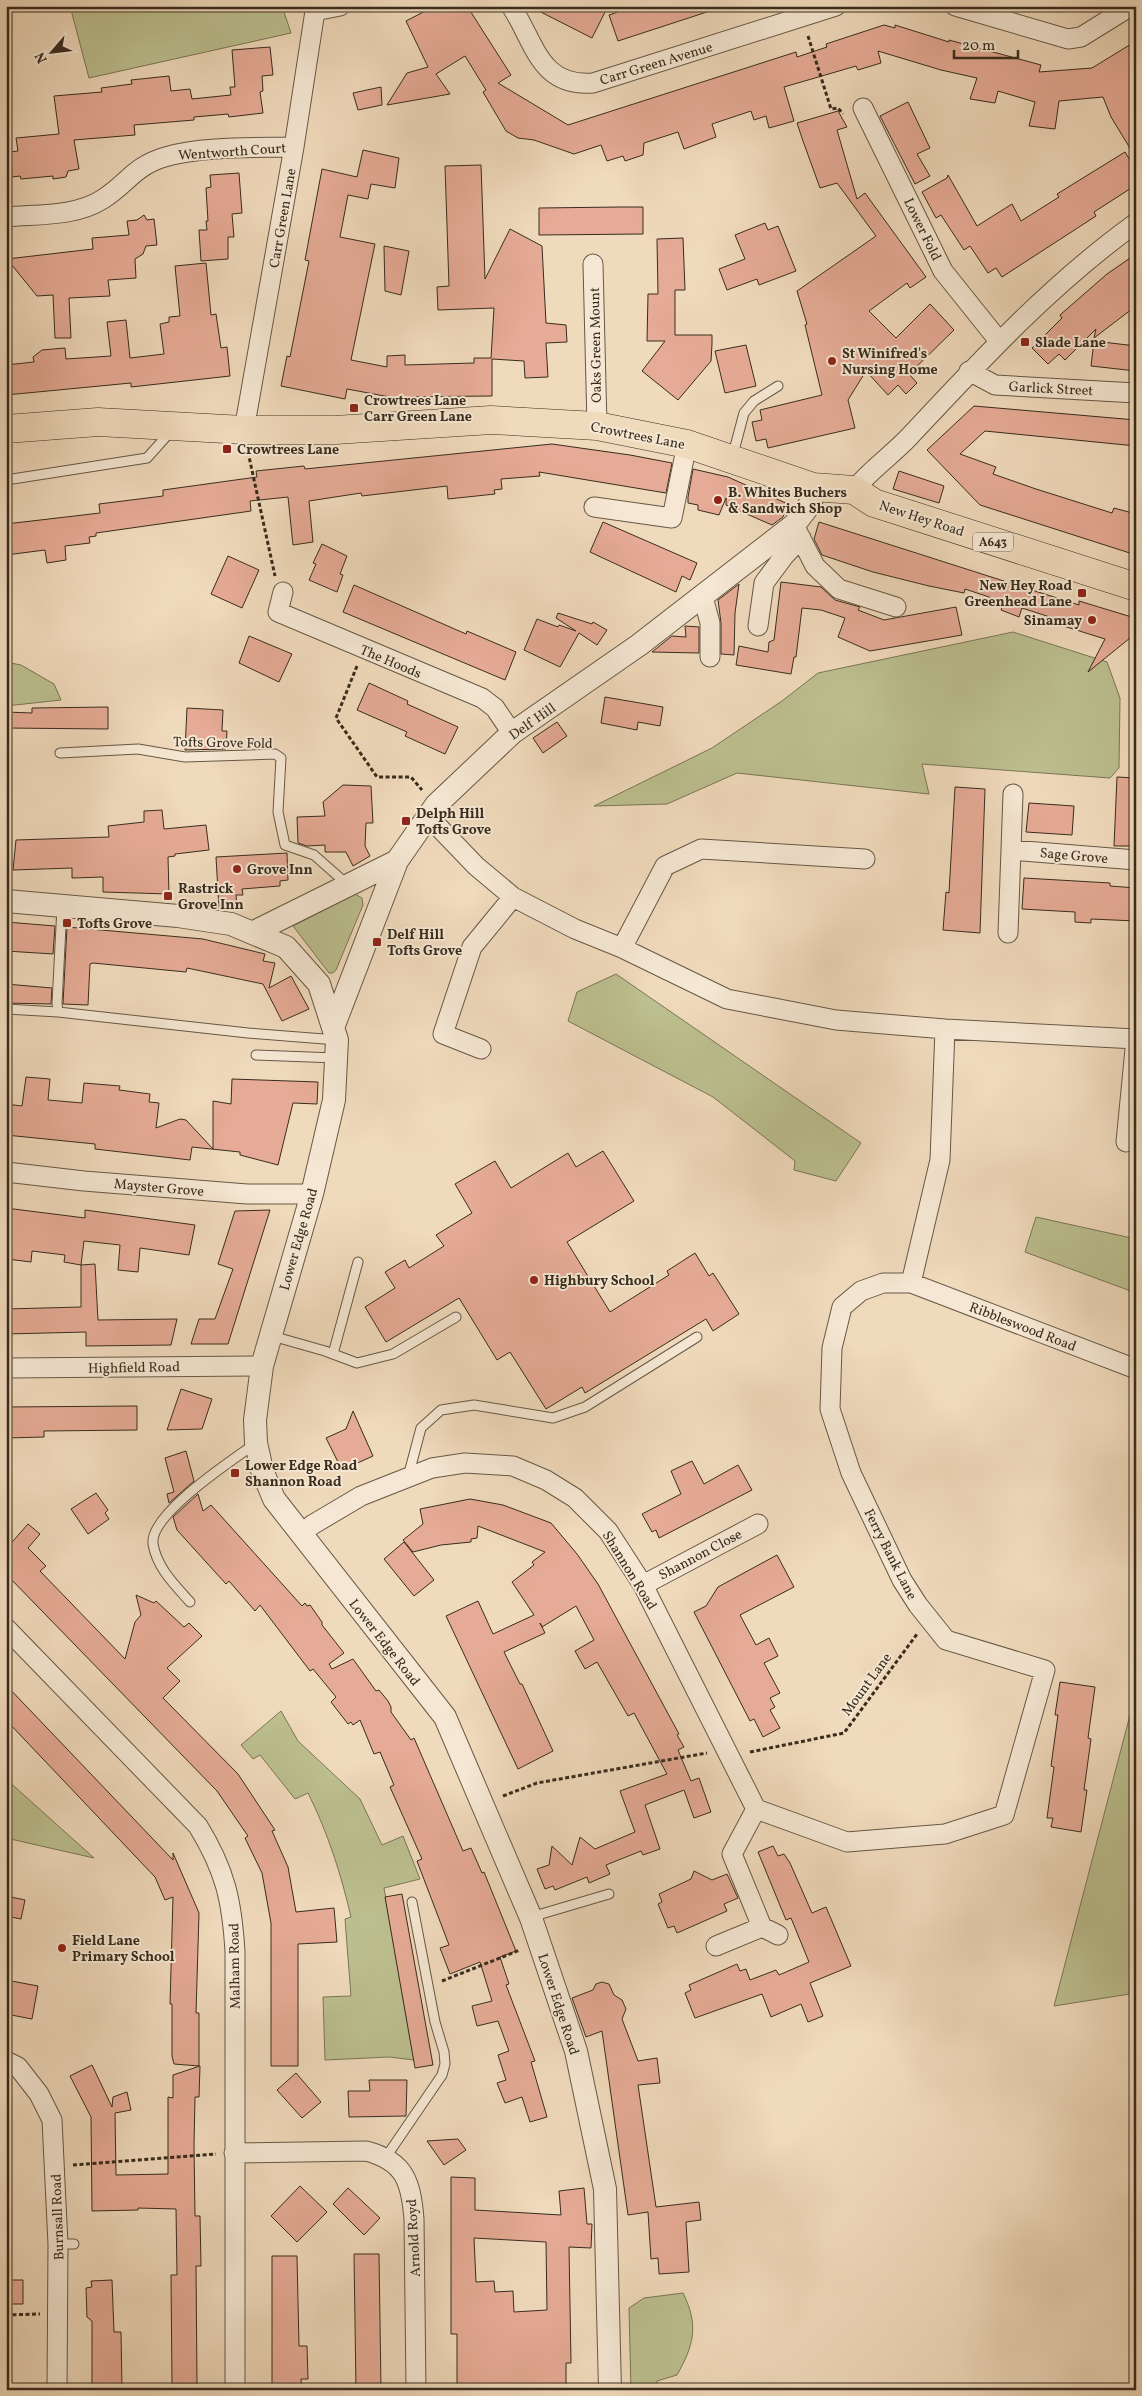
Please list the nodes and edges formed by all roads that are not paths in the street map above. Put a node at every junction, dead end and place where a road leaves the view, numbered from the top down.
1 (340, 6) edge
2 (511, 6) edge
3 (836, 6) edge
4 (955, 6) edge
5 (1131, 6) edge
6 (315, 9) edge
7 (862, 108) dead end
8 (294, 148) junction
9 (6, 217) edge
10 (1136, 223) edge
11 (593, 264) dead end
12 (999, 341) junction
13 (969, 371) junction
14 (778, 386) dead end
15 (1136, 393) edge
16 (598, 426) junction
17 (175, 427) junction
18 (6, 429) edge
19 (244, 430) junction
20 (687, 444) junction
21 (732, 458) junction
22 (6, 480) edge
23 (813, 487) junction
24 (854, 490) junction
25 (594, 506) dead end
26 (797, 532) junction
27 (1136, 587) edge
28 (284, 592) road end
29 (703, 597) junction
30 (896, 607) dead end
31 (758, 626) dead end
32 (710, 657) dead end
33 (512, 733) junction
34 (60, 753) dead end
35 (1014, 794) dead end
36 (432, 811) junction
37 (1012, 850) junction
38 (865, 859) dead end
39 (1136, 860) edge
40 (396, 861) junction
41 (348, 885) junction
42 (513, 897) junction
43 (6, 901) edge
44 (62, 905) junction
45 (254, 932) junction
46 (1008, 933) dead end
47 (622, 948) junction
48 (6, 1009) edge
49 (58, 1012) junction
50 (945, 1029) junction
51 (336, 1041) junction
52 (481, 1049) dead end
53 (256, 1055) dead end
54 (1126, 1142) dead end
55 (6, 1172) edge
56 (312, 1194) junction
57 (358, 1262) dead end
58 (911, 1283) junction
59 (456, 1317) dead end
60 (269, 1335) junction
61 (697, 1337) dead end
62 (333, 1354) junction
63 (262, 1366) junction
64 (6, 1368) edge
65 (1136, 1370) edge
66 (256, 1443) junction
67 (408, 1477) junction
68 (758, 1524) dead end
69 (300, 1536) junction
70 (642, 1585) junction
71 (190, 1602) dead end
72 (6, 1628) edge
73 (756, 1808) junction
74 (609, 1894) dead end
75 (412, 1902) dead end
76 (531, 1918) junction
77 (716, 1946) dead end
78 (6, 2061) edge
79 (234, 2153) junction
80 (386, 2157) junction
81 (57, 2390) edge
82 (235, 2390) edge
83 (416, 2390) edge
84 (610, 2390) edge

1 - 6 street
2 - 3 street, Carr Green Avenue
4 - 5 street
6 - 8 street, Carr Green Lane
7 - 12 street, Lower Fold
8 - 9 street, Wentworth Court
8 - 19 street, Carr Green Lane
10 - 12 street
11 - 16 street, Oaks Green Mount
12 - 13 street
13 - 15 street, Garlick Street
13 - 24 street
14 - 21 lane
16 - 19 main road, Crowtrees Lane / A643
16 - 20 main road, Crowtrees Lane / A643
17 - 18 main road, Crowtrees Lane / A643
17 - 19 main road, Crowtrees Lane / A643
17 - 22 lane
20 - 21 main road, Crowtrees Lane / A643
20 - 25 street
21 - 23 main road, Crowtrees Lane / A643
23 - 24 main road, Crowtrees Lane / A643
23 - 26 street, Delf Hill
24 - 27 main road, New Hey Road / A643
26 - 29 street, Delf Hill
26 - 30 street
26 - 31 street
28 - 33 street, The Hoods
29 - 32 street
29 - 33 street, Delf Hill
33 - 36 street, Delf Hill
34 - 41 lane, Tofts Grove Fold
35 - 37 street
36 - 40 street, Delf Hill
36 - 42 street
37 - 39 street, Sage Grove
37 - 46 street
38 - 47 street
40 - 41 street
40 - 51 street, Delf Hill
41 - 45 street
42 - 47 street
42 - 52 street
43 - 44 street
44 - 45 street
44 - 49 lane
45 - 51 street, Lower Edge Road
47 - 50 street
48 - 49 lane
49 - 51 lane
50 - 54 street
50 - 58 street
51 - 53 lane
51 - 56 street, Lower Edge Road
55 - 56 street, Mayster Grove
56 - 60 street, Lower Edge Road
57 - 62 lane
58 - 65 street, Ribbleswood Road
58 - 73 street, Ferry Bank Lane
59 - 62 lane
60 - 62 lane
60 - 63 street, Lower Edge Road
61 - 67 lane
63 - 64 street, Highfield Road
63 - 66 street, Lower Edge Road
66 - 69 street, Lower Edge Road
66 - 71 lane
67 - 69 street, Shannon Road
67 - 70 street, Shannon Road
68 - 70 street, Shannon Close
69 - 76 street, Lower Edge Road
70 - 73 street, Shannon Road
72 - 79 street, Malham Road
73 - 77 street
74 - 76 lane
75 - 80 lane
76 - 84 street, Lower Edge Road
78 - 81 street, Burnsall Road
79 - 80 street
79 - 82 street, Malham Road
80 - 83 street, Arnold Royd

